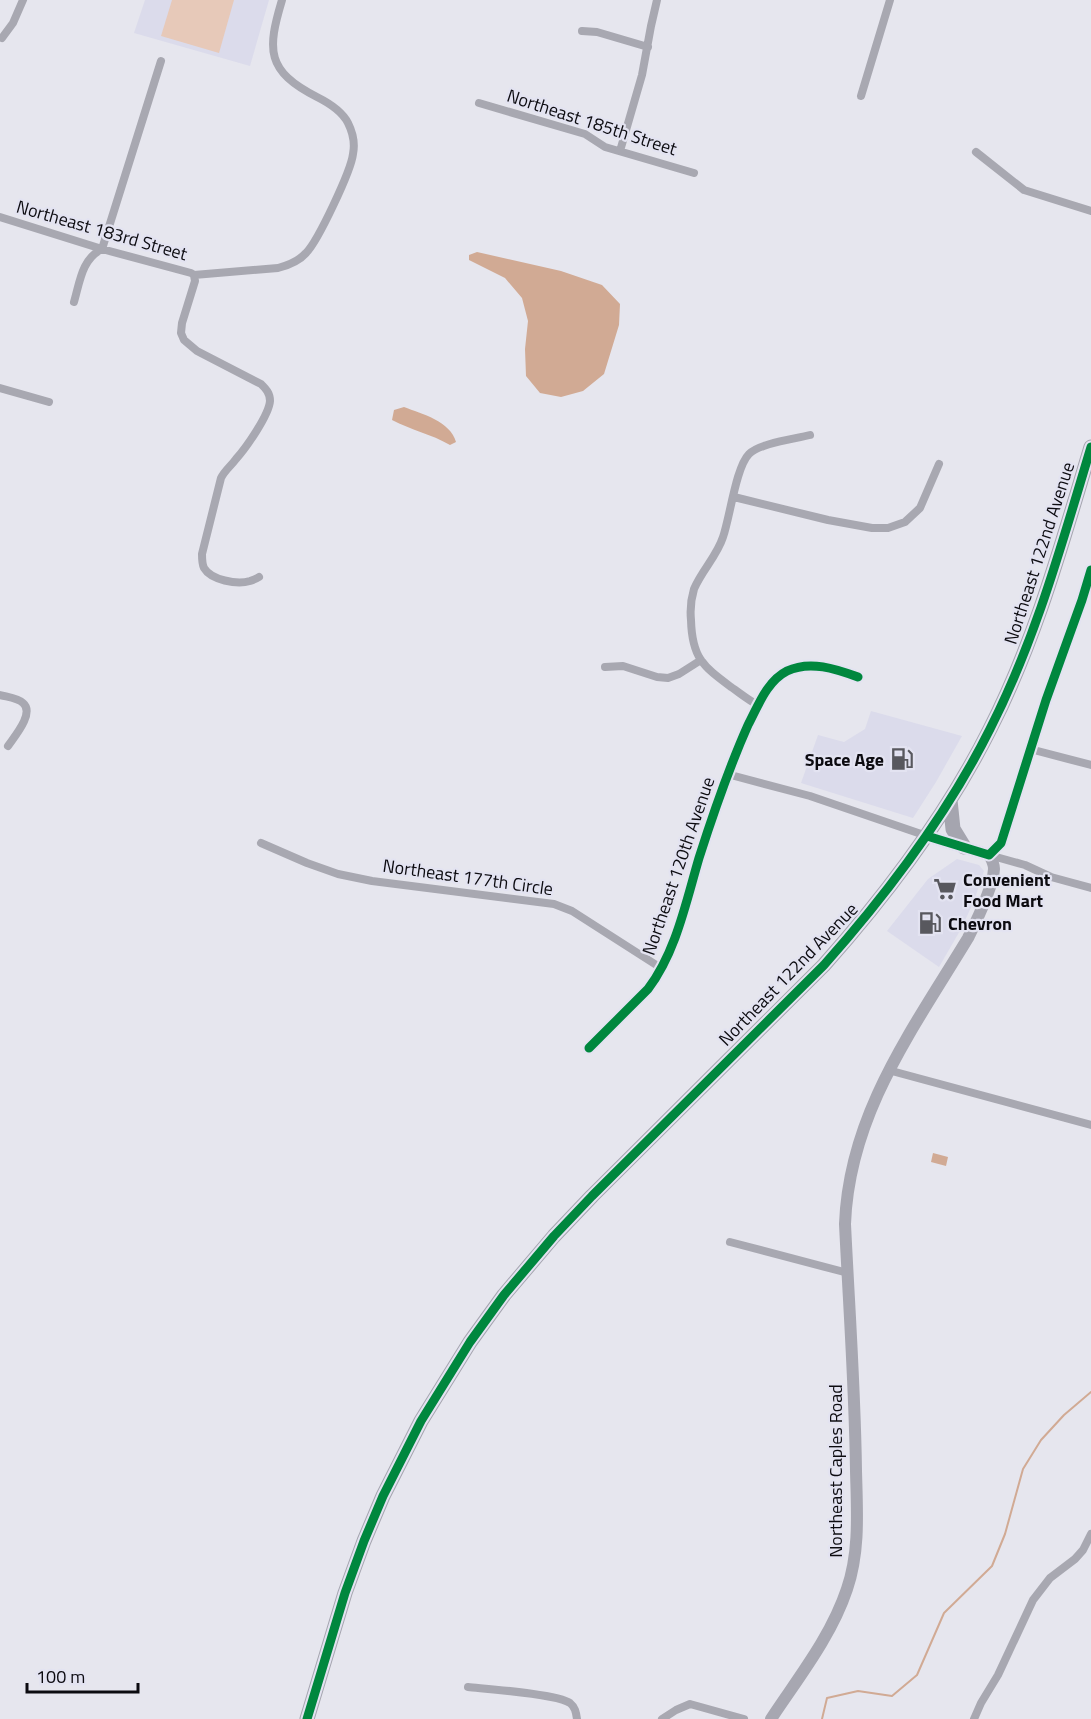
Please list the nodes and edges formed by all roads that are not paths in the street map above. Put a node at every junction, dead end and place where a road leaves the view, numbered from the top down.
1 (22, 0) edge
2 (282, 0) edge
3 (657, 0) edge
4 (890, 0) edge
5 (582, 31) dead end
6 (2, 38) dead end
7 (648, 47) junction
8 (161, 62) dead end
9 (861, 96) dead end
10 (479, 103) dead end
11 (620, 151) junction
12 (976, 152) dead end
13 (694, 173) dead end
14 (1091, 211) edge
15 (0, 218) edge
16 (102, 249) junction
17 (194, 276) junction
18 (74, 302) dead end
19 (0, 388) edge
20 (49, 402) dead end
21 (810, 435) dead end
22 (1091, 447) edge
23 (939, 464) dead end
24 (734, 497) junction
25 (1091, 570) edge
26 (258, 577) dead end
27 (701, 660) junction
28 (605, 668) dead end
29 (858, 677) dead end
30 (0, 695) edge
31 (758, 705) junction
32 (8, 746) dead end
33 (1030, 749) junction
34 (1091, 765) edge
35 (727, 774) junction
36 (950, 800) junction
37 (927, 836) junction
38 (261, 843) dead end
39 (964, 846) junction
40 (989, 855) junction
41 (1091, 888) edge
42 (661, 968) junction
43 (589, 1048) dead end
44 (888, 1070) junction
45 (1091, 1125) edge
46 (730, 1242) dead end
47 (848, 1273) junction
48 (1091, 1534) edge
49 (468, 1687) dead end
50 (307, 1719) edge
51 (577, 1719) edge
52 (662, 1719) edge
53 (744, 1719) edge
54 (771, 1719) edge
55 (974, 1719) edge

1 - 6 street
2 - 17 street
3 - 7 street
4 - 9 street
5 - 7 street
7 - 11 street
8 - 16 street
10 - 11 street, Northeast 185th Street
11 - 13 street, Northeast 185th Street
12 - 14 street
15 - 16 street, Northeast 183rd Street
16 - 17 street, Northeast 183rd Street
16 - 18 street
17 - 26 street
19 - 20 street
21 - 24 street
22 - 36 highway, Northeast 122nd Avenue
23 - 24 street
24 - 27 street
25 - 33 street
27 - 28 street
27 - 31 street
29 - 31 street, Northeast 120th Avenue
30 - 32 street
31 - 35 street, Northeast 120th Avenue
33 - 34 street
33 - 40 street
35 - 37 street
35 - 42 street, Northeast 120th Avenue
36 - 37 highway, Northeast 122nd Avenue
36 - 39 highway
37 - 39 main road
37 - 50 highway, Northeast 122nd Avenue
38 - 42 street, Northeast 177th Circle
39 - 40 main road
40 - 41 street
40 - 44 main road
42 - 43 street, Northeast 120th Avenue
44 - 45 street
44 - 47 main road
46 - 47 street
47 - 54 main road, Northeast Caples Road
48 - 55 street
49 - 51 street
52 - 53 street

